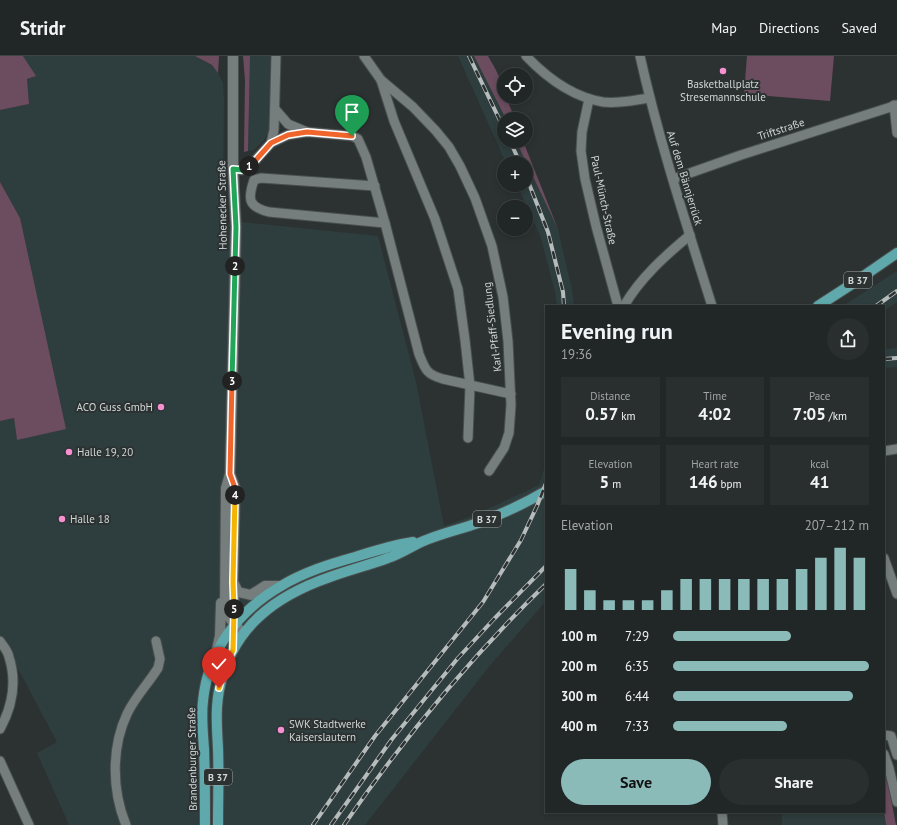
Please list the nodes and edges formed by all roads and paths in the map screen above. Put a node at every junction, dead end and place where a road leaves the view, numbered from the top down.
1 (233, 56) edge
2 (276, 56) edge
3 (364, 56) edge
4 (526, 56) edge
5 (640, 56) edge
6 (381, 80) junction
7 (588, 98) junction
8 (649, 98) junction
9 (896, 105) edge
10 (275, 109) junction
11 (307, 132) junction
12 (897, 133) edge
13 (271, 143) junction
14 (233, 169) junction
15 (673, 179) junction
16 (375, 186) junction
17 (385, 223) junction
18 (690, 235) junction
19 (897, 253) edge
20 (618, 305) edge
21 (625, 305) edge
22 (712, 305) edge
23 (820, 305) edge
24 (470, 386) junction
25 (511, 394) junction
26 (468, 438) dead end
27 (897, 448) edge
28 (885, 451) edge
29 (489, 471) dead end
30 (545, 492) edge
31 (425, 540) junction
32 (885, 561) edge
33 (229, 582) junction
34 (282, 586) junction
35 (897, 594) edge
36 (235, 624) junction
37 (243, 634) junction
38 (0, 641) edge
39 (156, 641) dead end
40 (217, 649) junction
41 (233, 650) junction
42 (0, 729) edge
43 (885, 735) edge
44 (897, 755) edge
45 (885, 757) edge
46 (897, 759) edge
47 (0, 761) edge
48 (889, 768) junction
49 (897, 802) edge
50 (722, 813) edge
51 (29, 825) edge
52 (126, 825) edge
53 (205, 825) edge
54 (218, 825) edge
55 (723, 825) edge

1 - 14 main road, Hohenecker Straße
2 - 10 street
3 - 6 street, Karl-Pfaff-Siedlung
4 - 7 street
5 - 8 street, Auf dem Bännjerrück
6 - 24 street, Karl-Pfaff-Siedlung
6 - 25 street, Karl-Pfaff-Siedlung
7 - 8 street
7 - 20 street, Paul-Münch-Straße
8 - 15 street, Auf dem Bännjerrück
9 - 12 street
9 - 15 street, Triftstraße
10 - 11 street
10 - 13 street
11 - 13 street
11 - 16 street
13 - 14 street
14 - 33 main road, Hohenecker Straße
15 - 18 street, Auf dem Bännjerrück
16 - 17 street
16 - 17 street
17 - 24 street
18 - 21 street
18 - 22 street, Auf dem Bännjerrück
19 - 23 main road, B 37
24 - 25 street
24 - 26 street, Karl-Pfaff-Siedlung
25 - 29 street, Karl-Pfaff-Siedlung
27 - 28 street
30 - 31 main road, Brandenburger Straße / B 37
31 - 34 main road, Brandenburger Straße / B 37
31 - 37 main road, Brandenburger Straße / B 37
32 - 35 street
33 - 34 main road
33 - 36 main road, Hohenecker Straße
33 - 40 main road, Hohenecker Straße
34 - 36 main road, Brandenburger Straße / B 37
36 - 37 main road, Hohenecker Straße
36 - 40 main road, Brandenburger Straße / B 37
36 - 41 main road
37 - 41 main road, Brandenburger Straße / B 37
38 - 42 street
39 - 52 street
40 - 53 main road, Brandenburger Straße / B 37
41 - 54 main road, Brandenburger Straße / B 37
43 - 44 street
45 - 48 street
46 - 48 street
47 - 51 street
48 - 49 street
50 - 55 street

